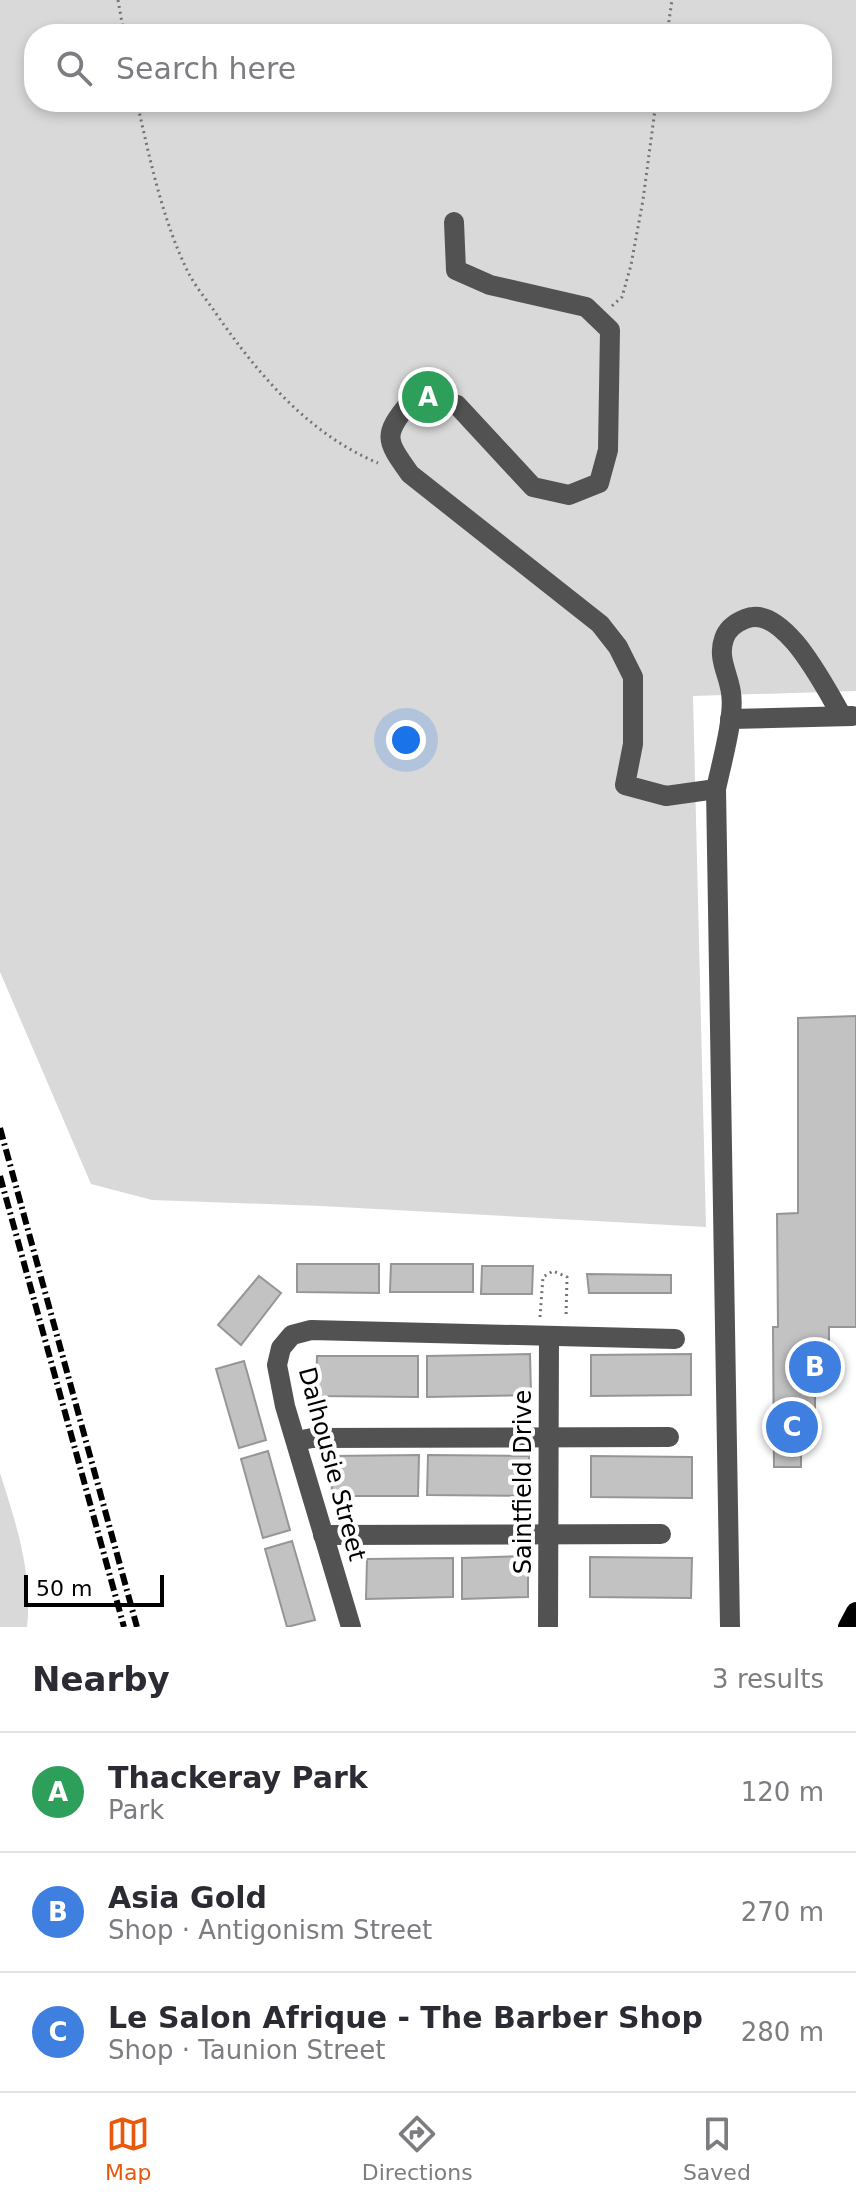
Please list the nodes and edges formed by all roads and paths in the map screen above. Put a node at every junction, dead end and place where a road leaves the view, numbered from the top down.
1 (118, 0) edge
2 (672, 0) edge
3 (122, 24) edge
4 (668, 24) edge
5 (140, 112) edge
6 (654, 112) edge
7 (454, 222) dead end
8 (599, 319) junction
9 (410, 474) junction
10 (849, 716) edge
11 (730, 719) junction
12 (716, 789) junction
13 (566, 1321) dead end
14 (545, 1329) junction
15 (675, 1339) dead end
16 (548, 1437) junction
17 (669, 1437) dead end
18 (297, 1441) junction
19 (661, 1534) dead end
20 (323, 1535) junction
21 (548, 1535) junction
22 (856, 1612) edge
23 (351, 1627) edge
24 (548, 1627) edge
25 (730, 1627) edge
26 (848, 1627) edge

1 - 3 path
2 - 4 path
5 - 9 path
6 - 8 path
7 - 8 street
8 - 9 street
9 - 12 street
10 - 11 street
10 - 11 street
11 - 12 street
12 - 25 street
13 - 14 path
14 - 15 street
14 - 16 street, Saintfield Drive
14 - 18 street, Dalhousie Street
16 - 17 street
16 - 18 street
16 - 21 street, Saintfield Drive
18 - 20 street, Dalhousie Street
19 - 21 street
20 - 21 street
20 - 23 street, Dalhousie Street
21 - 24 street, Saintfield Drive
22 - 26 main road

